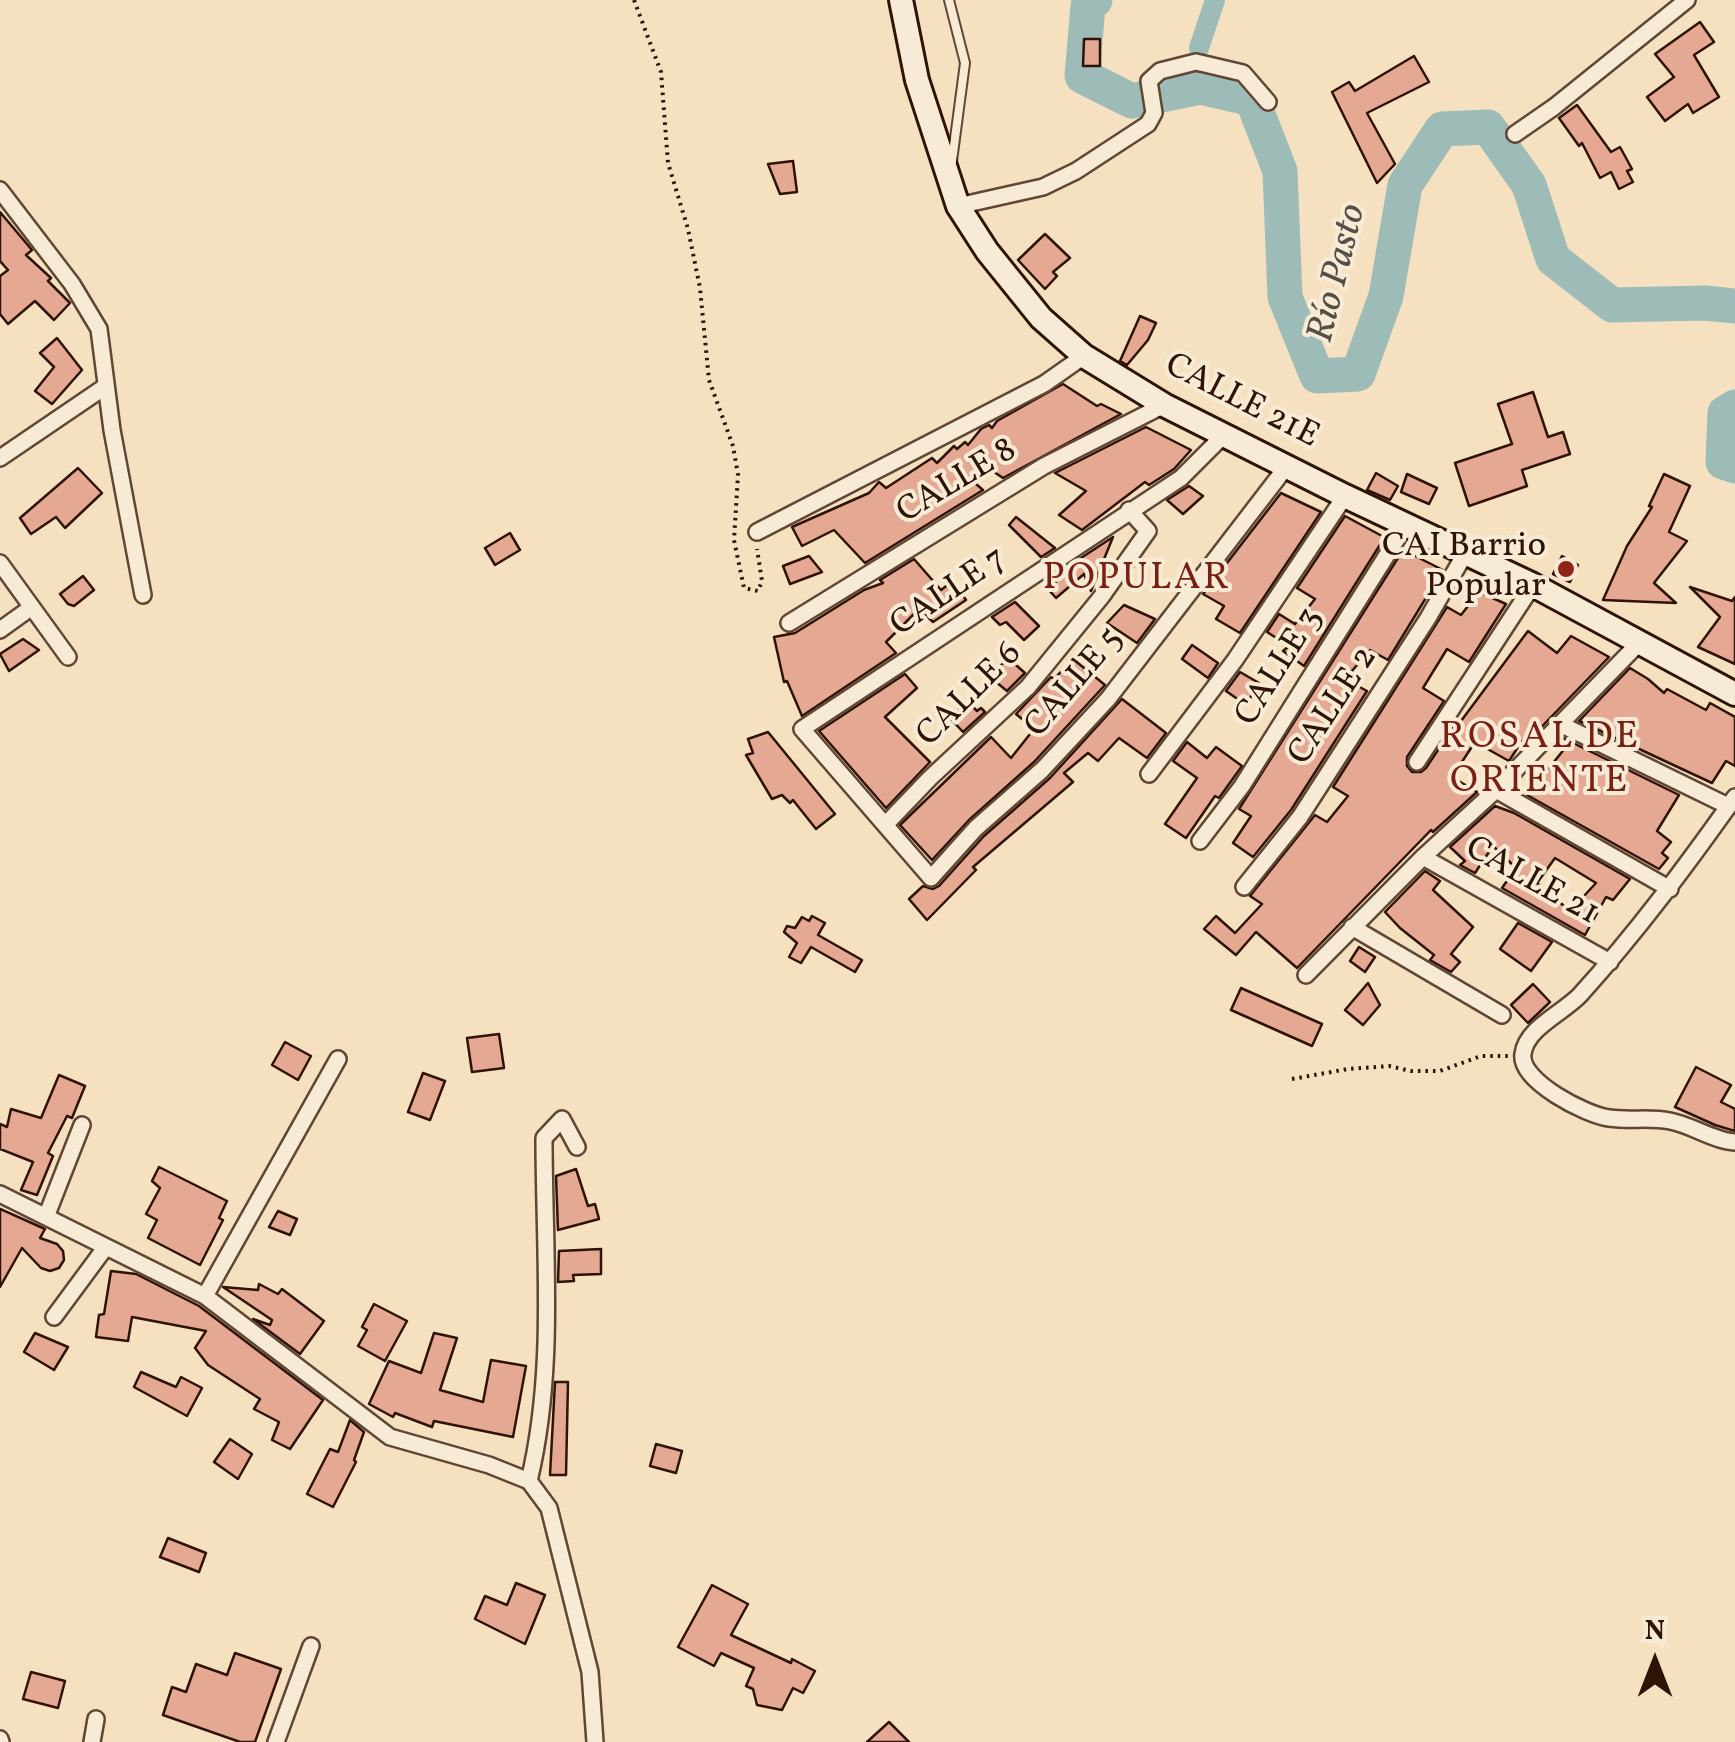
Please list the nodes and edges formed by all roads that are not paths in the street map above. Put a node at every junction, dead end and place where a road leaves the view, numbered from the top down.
1 (901, 0) edge
2 (949, 0) edge
3 (1687, 0) edge
4 (1268, 102) dead end
5 (1515, 134) dead end
6 (950, 181) junction
7 (0, 190) edge
8 (958, 206) junction
9 (1084, 356) junction
10 (106, 386) junction
11 (1164, 404) junction
12 (1224, 435) junction
13 (0, 458) edge
14 (1286, 466) junction
15 (1346, 496) junction
16 (1129, 510) junction
17 (1407, 523) junction
18 (757, 532) road end
19 (1466, 552) junction
20 (0, 563) edge
21 (1532, 585) junction
22 (143, 595) dead end
23 (32, 607) junction
24 (788, 624) dead end
25 (0, 630) edge
26 (1638, 644) junction
27 (68, 657) dead end
28 (1735, 694) edge
29 (1560, 724) junction
30 (1418, 762) dead end
31 (1150, 774) dead end
32 (1496, 790) junction
33 (1732, 802) edge
34 (886, 824) junction
35 (1200, 841) dead end
36 (1424, 857) junction
37 (1244, 887) dead end
38 (1670, 890) junction
39 (1352, 928) junction
40 (1610, 962) junction
41 (1306, 975) dead end
42 (1502, 1015) dead end
43 (338, 1059) dead end
44 (82, 1125) dead end
45 (1735, 1142) edge
46 (577, 1147) dead end
47 (0, 1194) edge
48 (46, 1217) junction
49 (105, 1248) junction
50 (205, 1296) junction
51 (54, 1317) dead end
52 (529, 1481) junction
53 (310, 1646) dead end
54 (96, 1718) dead end
55 (92, 1742) edge
56 (276, 1742) edge
57 (595, 1742) edge

1 - 6 main road, CALLE 21E
2 - 6 lane
3 - 5 street
4 - 8 street
6 - 8 main road, CALLE 21E
7 - 10 street
8 - 9 main road, CALLE 21E
9 - 11 main road, CALLE 21E
9 - 18 street
10 - 13 street
10 - 22 street
11 - 12 main road, CALLE 21E
11 - 24 street, CALLE 8
12 - 14 main road, CALLE 21E
12 - 16 street, CALLE 7
14 - 15 main road, CALLE 21E
14 - 34 street, CALLE 5
15 - 17 main road, CALLE 21E
15 - 31 street
16 - 34 street, CALLE 6
16 - 34 street, CALLE 7
17 - 19 main road, CALLE 21E
17 - 35 street, CALLE 3
19 - 21 main road, CALLE 21E
19 - 37 street, CALLE 2
20 - 23 street
21 - 26 main road, CALLE 21E
21 - 30 street
23 - 25 street
23 - 27 street
26 - 28 main road, CALLE 21E
26 - 29 street
29 - 32 street
29 - 33 street
32 - 36 street
32 - 38 street
33 - 38 street
36 - 39 street
36 - 40 street, CALLE 21
38 - 40 street
39 - 41 street
39 - 42 street
40 - 45 street
43 - 50 street
44 - 48 street
46 - 52 street
47 - 48 street
48 - 49 street
49 - 50 street
49 - 51 street
50 - 52 street
52 - 57 street
53 - 56 street
54 - 55 street

